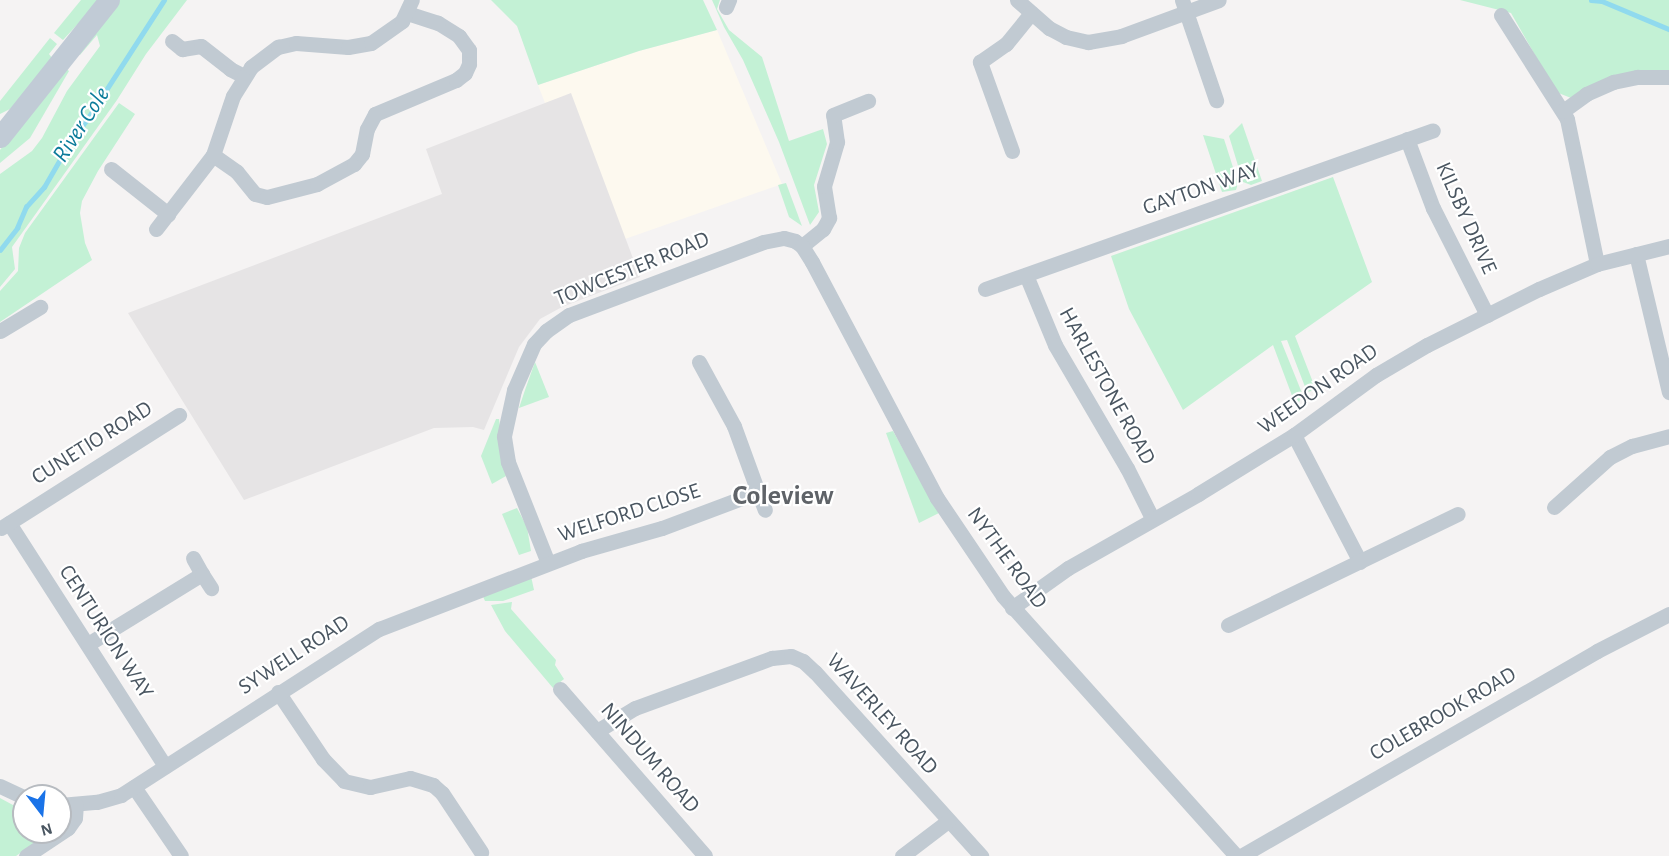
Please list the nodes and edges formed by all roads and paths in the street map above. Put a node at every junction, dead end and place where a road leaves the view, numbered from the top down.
1 (110, 0) edge
2 (1017, 0) edge
3 (1218, 0) edge
4 (409, 6) edge
5 (1184, 6) edge
6 (1031, 13) junction
7 (1501, 15) dead end
8 (172, 41) dead end
9 (244, 76) junction
10 (1669, 77) edge
11 (1216, 100) dead end
12 (868, 101) dead end
13 (1563, 111) junction
14 (1433, 130) dead end
15 (2, 131) edge
16 (1407, 139) junction
17 (1012, 151) dead end
18 (213, 155) junction
19 (111, 169) dead end
20 (168, 214) junction
21 (156, 229) dead end
22 (802, 246) junction
23 (1669, 246) edge
24 (1636, 254) junction
25 (1597, 264) junction
26 (1026, 274) junction
27 (985, 289) dead end
28 (40, 307) dead end
29 (1487, 315) junction
30 (0, 331) edge
31 (699, 362) dead end
32 (1669, 392) edge
33 (179, 415) dead end
34 (1294, 435) junction
35 (1669, 436) edge
36 (758, 492) junction
37 (1554, 507) dead end
38 (765, 510) dead end
39 (1458, 514) dead end
40 (1152, 518) junction
41 (4, 526) edge
42 (194, 558) dead end
43 (1360, 562) junction
44 (548, 563) junction
45 (202, 574) junction
46 (211, 588) dead end
47 (1012, 608) junction
48 (1669, 614) edge
49 (1228, 625) dead end
50 (88, 644) junction
51 (560, 689) dead end
52 (279, 692) junction
53 (597, 731) junction
54 (165, 766) junction
55 (134, 787) junction
56 (72, 804) edge
57 (76, 804) junction
58 (948, 820) junction
59 (481, 852) dead end
60 (26, 856) edge
61 (180, 856) edge
62 (705, 856) edge
63 (902, 856) edge
64 (981, 856) edge
65 (1236, 856) edge
66 (1241, 856) edge

1 - 15 street
2 - 6 street
3 - 5 street
4 - 9 street
4 - 18 street
5 - 6 street
5 - 11 street
6 - 17 street
7 - 13 street
8 - 9 street
9 - 18 street
10 - 13 street
12 - 22 street
13 - 25 street
14 - 16 street, GAYTON WAY
16 - 26 street, GAYTON WAY
16 - 29 street, KILSBY DRIVE
18 - 20 street
19 - 20 street
20 - 21 street
22 - 44 street, TOWCESTER ROAD
22 - 47 street, NYTHE ROAD
23 - 24 street, WEEDON ROAD
24 - 25 street, WEEDON ROAD
24 - 32 street
25 - 29 street, WEEDON ROAD
26 - 27 street, GAYTON WAY
26 - 40 street, HARLESTONE ROAD
28 - 30 street
29 - 34 street, WEEDON ROAD
31 - 36 street
33 - 41 street, CUNETIO ROAD
34 - 40 street, WEEDON ROAD
34 - 43 street
35 - 37 street
36 - 38 street
36 - 44 street, WELFORD CLOSE
39 - 43 street
40 - 47 street, WEEDON ROAD
41 - 50 street, CENTURION WAY
42 - 45 street
43 - 49 street
44 - 52 street, SYWELL ROAD
45 - 46 street
45 - 50 street
47 - 65 street, NYTHE ROAD
48 - 66 street, COLEBROOK ROAD
50 - 54 street, CENTURION WAY
51 - 53 street, NINDUM ROAD
52 - 54 street, SYWELL ROAD
52 - 59 street
53 - 58 street, WAVERLEY ROAD
53 - 62 street, NINDUM ROAD
54 - 55 street, SYWELL ROAD
55 - 57 street, SYWELL ROAD
55 - 61 street
56 - 57 street, SYWELL ROAD
57 - 60 street
58 - 63 street
58 - 64 street, WAVERLEY ROAD

